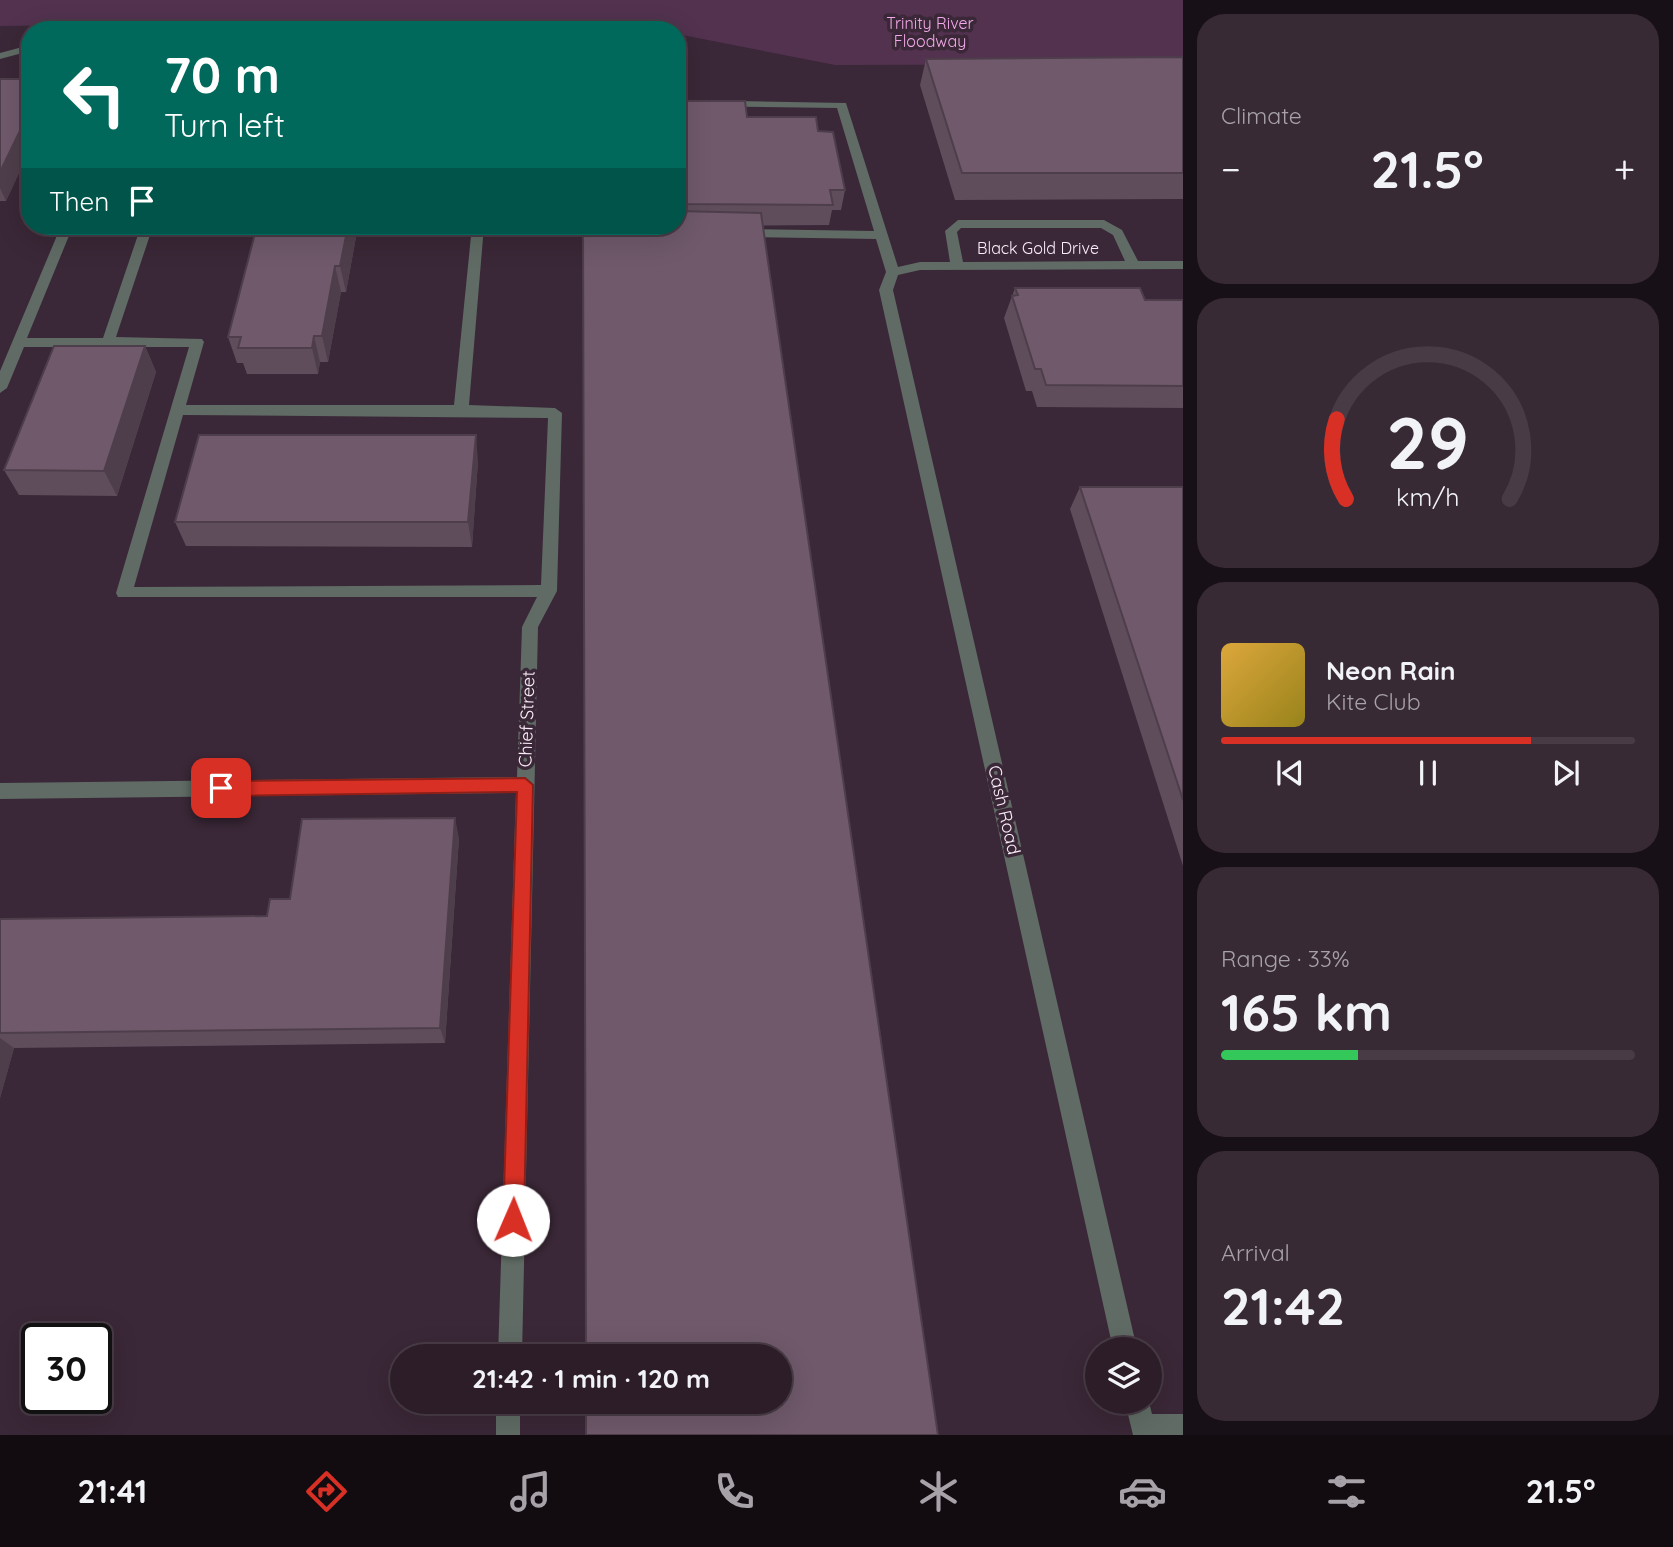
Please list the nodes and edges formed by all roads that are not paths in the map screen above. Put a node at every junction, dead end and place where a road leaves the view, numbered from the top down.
1 (21, 50) edge
2 (0, 56) edge
3 (686, 103) edge
4 (722, 232) edge
5 (63, 235) edge
6 (144, 235) edge
7 (477, 235) edge
8 (882, 235) junction
9 (1133, 265) junction
10 (1183, 265) edge
11 (957, 266) junction
12 (893, 272) junction
13 (108, 342) junction
14 (19, 343) junction
15 (0, 388) edge
16 (176, 410) junction
17 (461, 410) junction
18 (550, 591) junction
19 (525, 785) junction
20 (0, 791) edge
21 (1122, 1337) edge
22 (510, 1344) edge
23 (508, 1414) edge
24 (1141, 1421) edge
25 (1183, 1426) edge
26 (508, 1435) edge

1 - 2 street
3 - 8 street
4 - 8 street
5 - 14 street
6 - 13 street
7 - 17 street
8 - 12 street
9 - 10 street, Black Gold Drive
9 - 11 street, Black Gold Drive
9 - 11 street
11 - 12 street, Black Gold Drive
12 - 21 street, Cash Road
13 - 14 street
13 - 16 street
14 - 15 street
16 - 17 street
16 - 18 street
17 - 18 street
18 - 19 street, Chief Street
19 - 20 street
19 - 22 street, Chief Street
23 - 26 street
24 - 25 street

